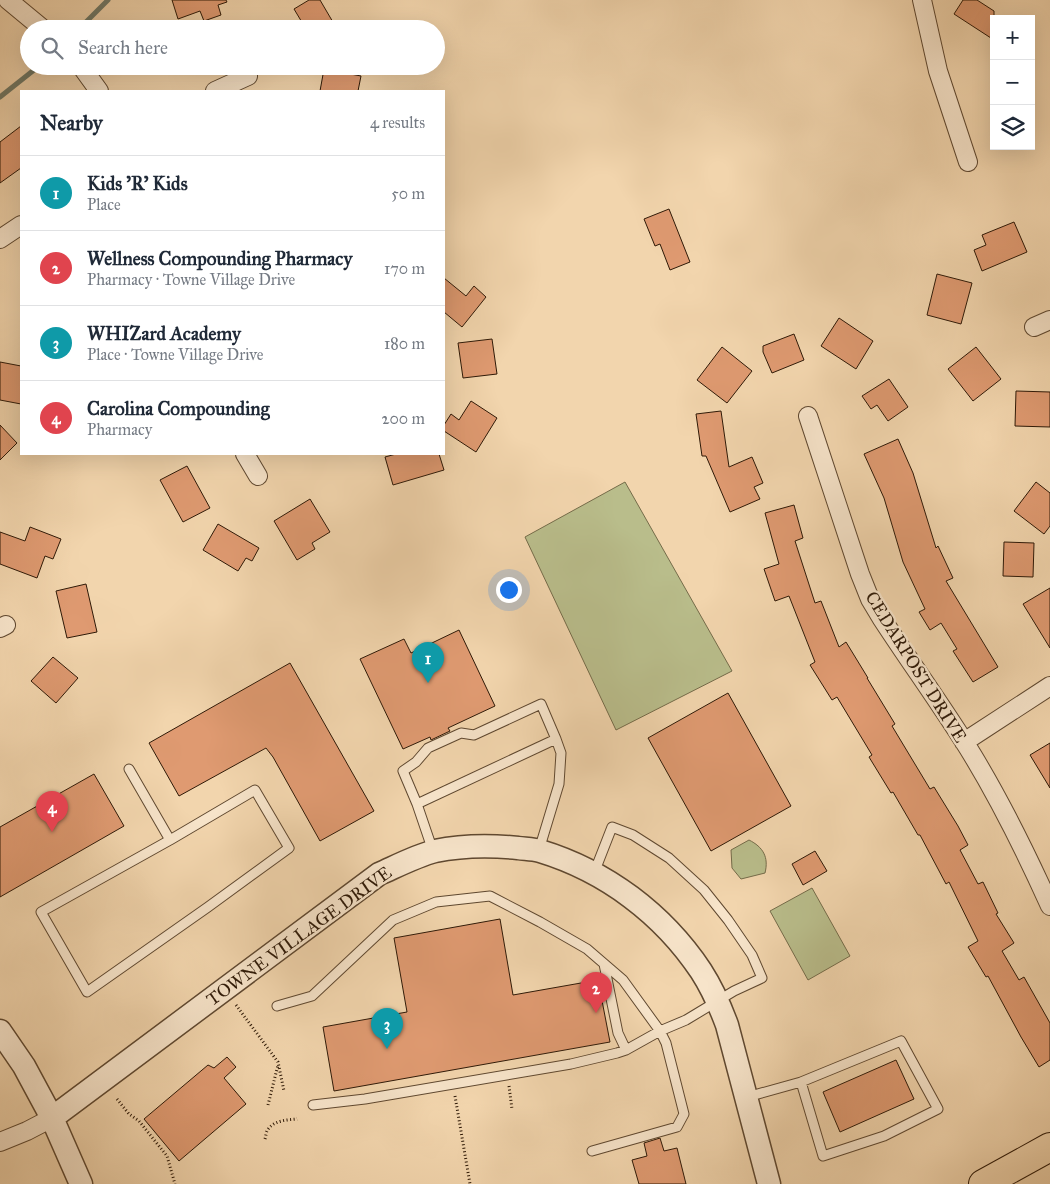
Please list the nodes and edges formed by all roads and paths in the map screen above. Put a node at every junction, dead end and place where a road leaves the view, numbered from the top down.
1 (8, 0) edge
2 (922, 0) edge
3 (31, 20) edge
4 (87, 75) edge
5 (248, 76) dead end
6 (98, 90) edge
7 (217, 90) edge
8 (968, 162) dead end
9 (20, 226) edge
10 (0, 239) edge
11 (808, 416) dead end
12 (246, 455) edge
13 (258, 476) dead end
14 (1050, 686) edge
15 (556, 738) junction
16 (964, 742) junction
17 (129, 768) dead end
18 (417, 804) junction
19 (170, 840) junction
20 (538, 851) junction
21 (434, 852) junction
22 (594, 873) junction
23 (1050, 906) edge
24 (604, 963) junction
25 (718, 1001) junction
26 (236, 1005) dead end
27 (277, 1006) dead end
28 (660, 1030) junction
29 (0, 1031) edge
30 (626, 1050) junction
31 (278, 1062) junction
32 (801, 1082) junction
33 (509, 1085) dead end
34 (284, 1091) dead end
35 (455, 1094) dead end
36 (747, 1097) junction
37 (117, 1099) dead end
38 (268, 1105) dead end
39 (313, 1105) dead end
40 (512, 1109) dead end
41 (52, 1118) junction
42 (298, 1119) dead end
43 (265, 1139) dead end
44 (0, 1142) edge
45 (1050, 1147) edge
46 (592, 1151) dead end
47 (82, 1184) edge
48 (175, 1184) edge
49 (470, 1184) edge
50 (769, 1184) edge
51 (983, 1184) edge

1 - 3 street
2 - 8 street
4 - 6 street
5 - 7 street
9 - 10 street
11 - 16 street, CEDARPOST DRIVE
12 - 13 street
14 - 16 street
15 - 18 lane
15 - 18 lane
15 - 20 lane
16 - 23 street, CEDARPOST DRIVE
17 - 19 lane
18 - 21 lane
19 - 19 lane
20 - 21 street, TOWNE VILLAGE DRIVE
20 - 22 street, TOWNE VILLAGE DRIVE
21 - 41 street, TOWNE VILLAGE DRIVE
22 - 25 street, TOWNE VILLAGE DRIVE
22 - 25 lane
24 - 27 lane
24 - 28 lane
24 - 30 lane
25 - 28 lane
25 - 36 street, TOWNE VILLAGE DRIVE
26 - 31 path
28 - 30 lane
28 - 46 lane
29 - 41 street
30 - 39 lane
31 - 34 path
31 - 38 path
32 - 32 lane
32 - 36 lane
33 - 40 path
35 - 49 path
36 - 50 street, TOWNE VILLAGE DRIVE
37 - 48 path
41 - 44 street
41 - 47 street
42 - 43 path
45 - 51 main road

